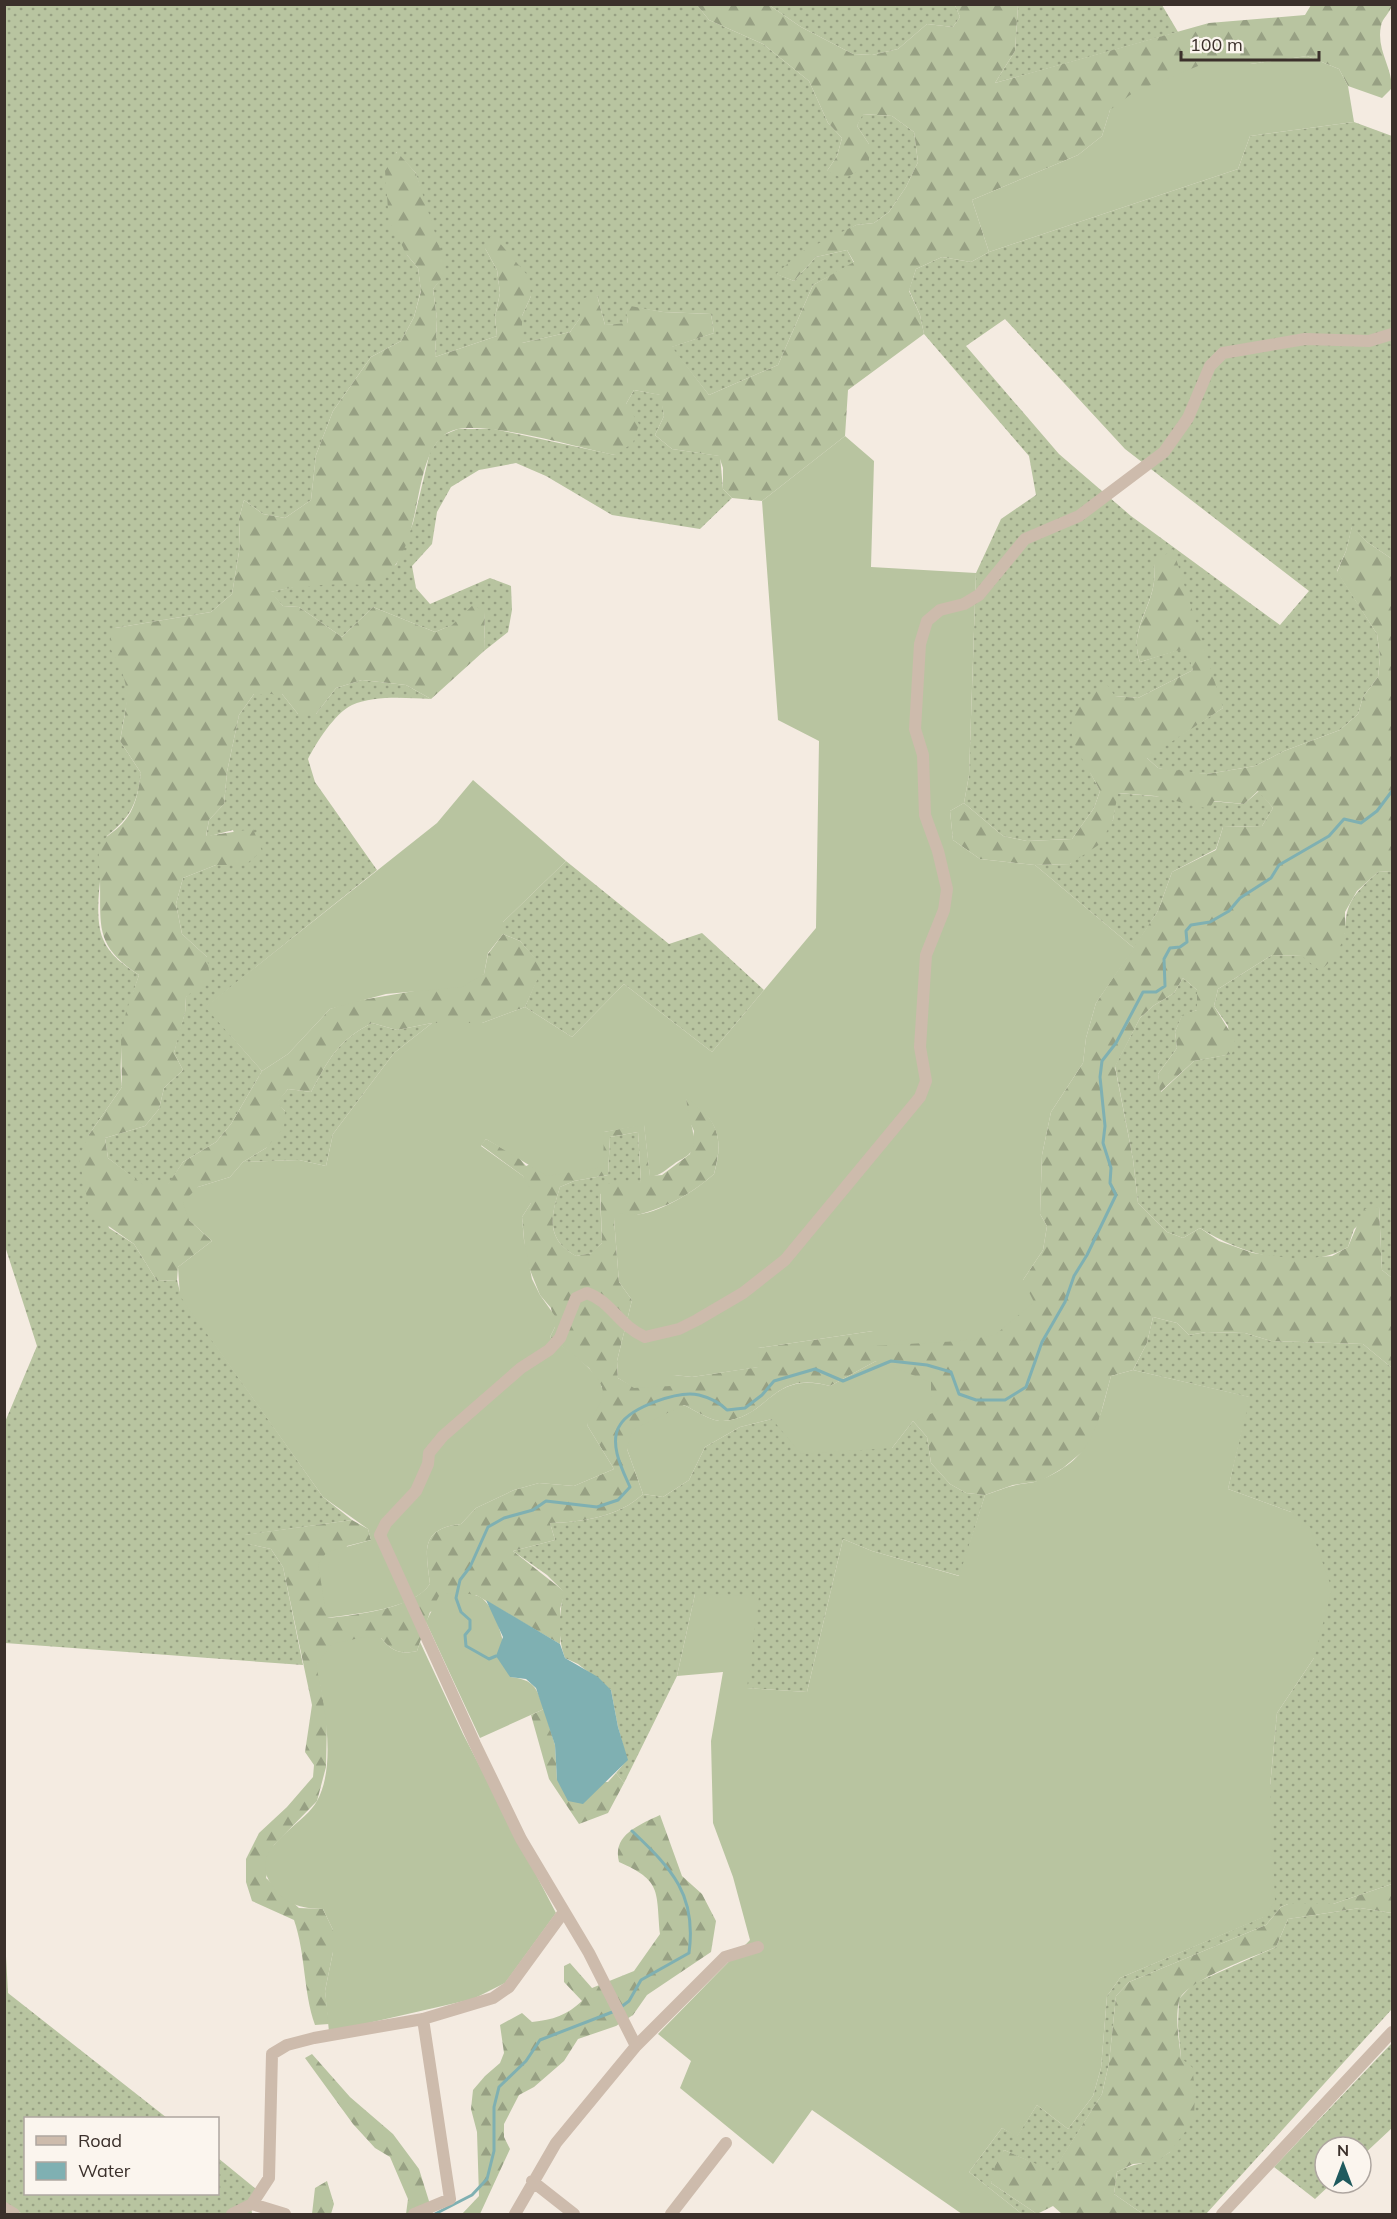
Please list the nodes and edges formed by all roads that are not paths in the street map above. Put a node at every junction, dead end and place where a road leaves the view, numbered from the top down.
1 (1392, 334) edge
2 (563, 1912) junction
3 (758, 1947) dead end
4 (423, 2019) junction
5 (1392, 2032) edge
6 (636, 2046) junction
7 (726, 2143) dead end
8 (532, 2181) junction
9 (252, 2204) junction
10 (4, 2208) edge
11 (14, 2214) edge
12 (231, 2214) edge
13 (285, 2214) edge
14 (414, 2214) edge
15 (515, 2214) edge
16 (574, 2214) edge
17 (671, 2214) edge
18 (1222, 2214) edge

1 - 2 street
2 - 4 street
2 - 6 street
3 - 6 street
4 - 9 street
4 - 14 street
5 - 18 street
6 - 8 street
7 - 17 street
8 - 15 street
8 - 16 street
9 - 12 street
9 - 13 street
10 - 11 street

